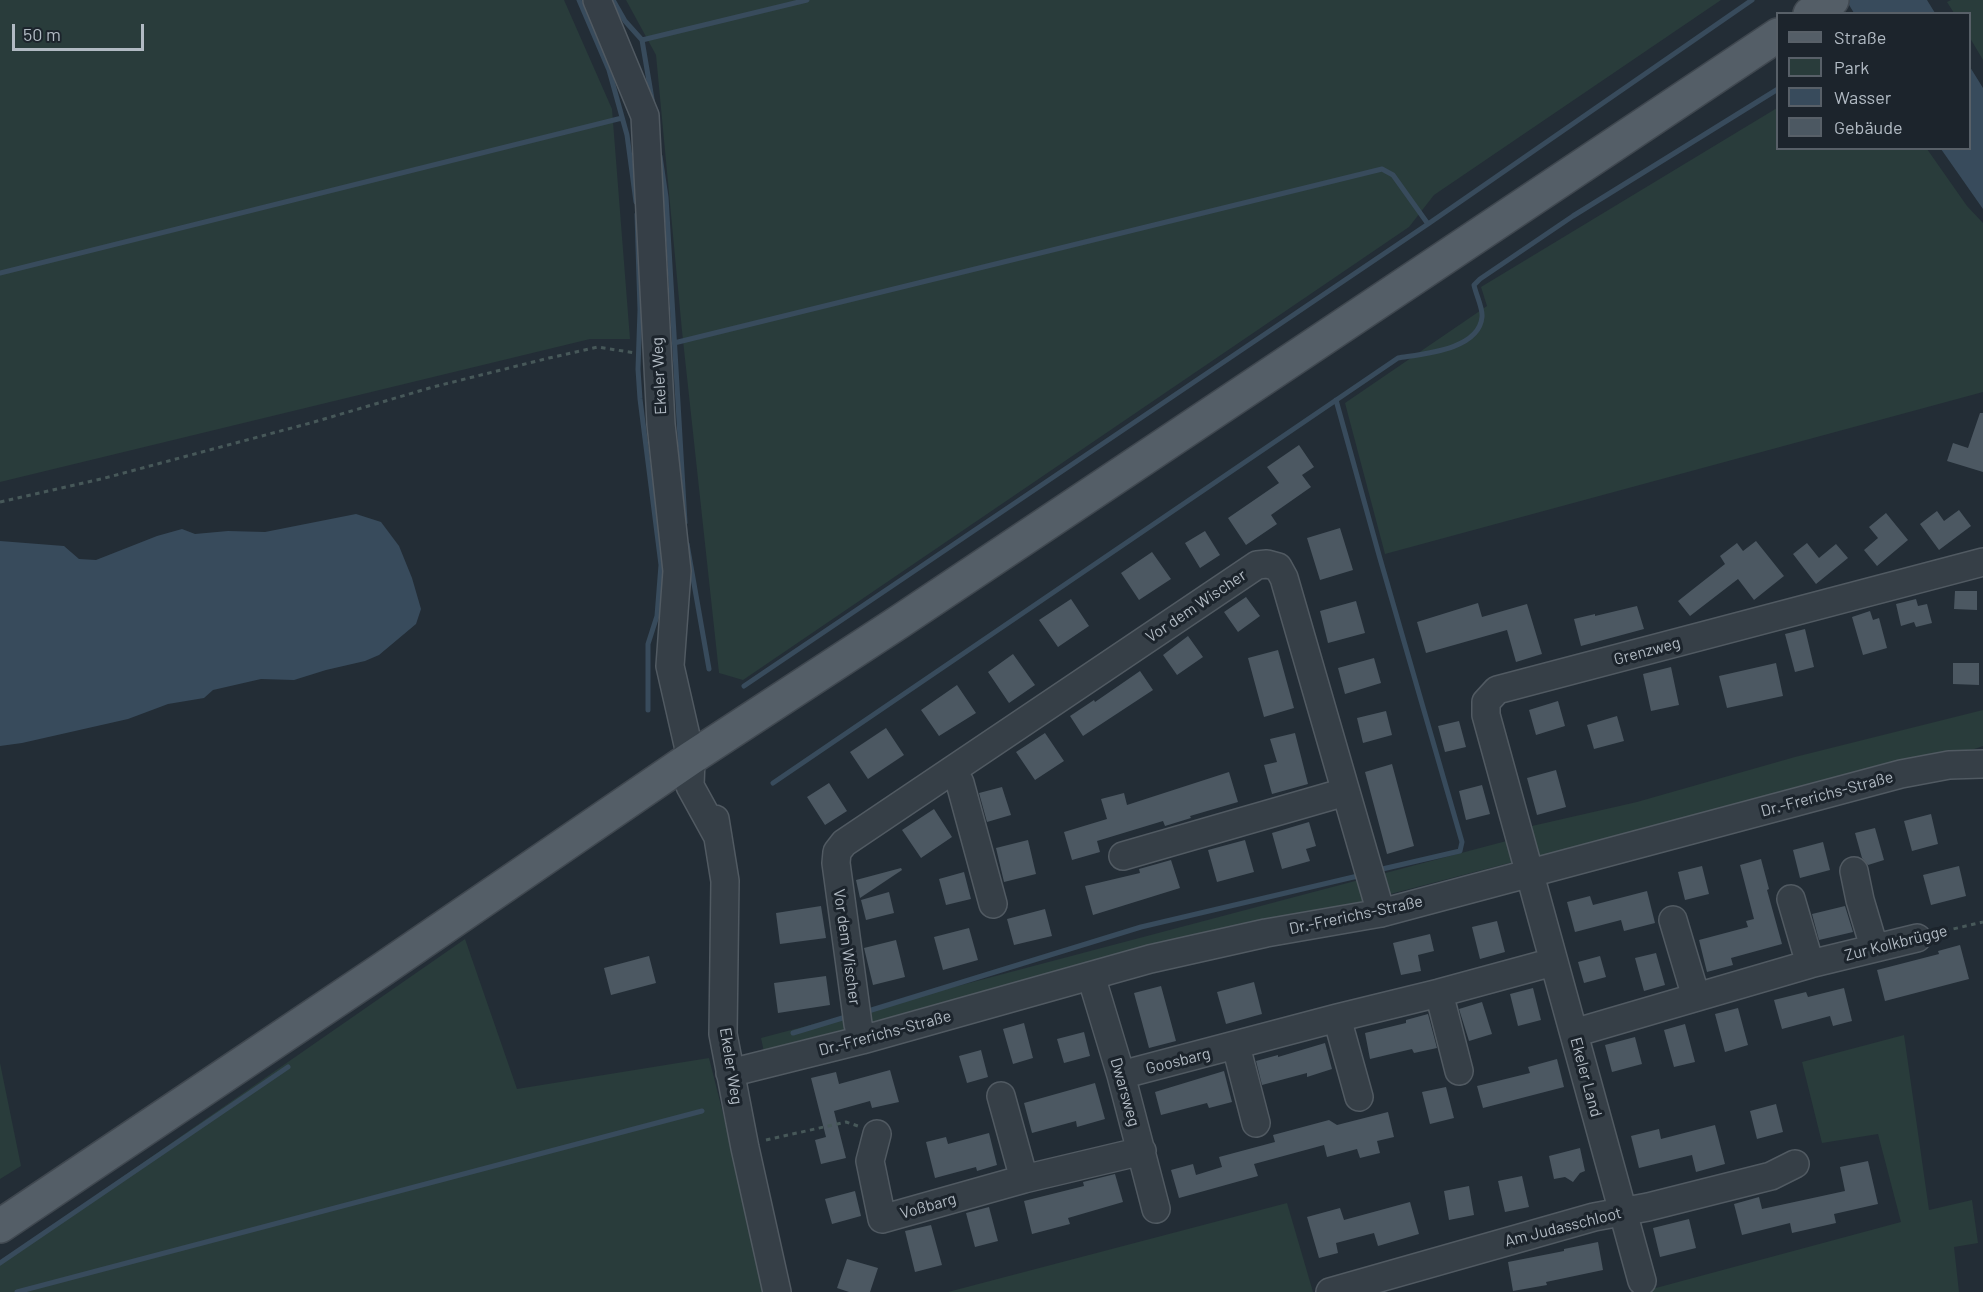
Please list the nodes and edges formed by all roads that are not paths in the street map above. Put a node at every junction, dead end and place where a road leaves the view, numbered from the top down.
1 (597, 0) edge
2 (1832, 0) edge
3 (1813, 12) edge
4 (1776, 36) edge
5 (1983, 562) edge
6 (692, 758) junction
7 (1983, 764) edge
8 (953, 771) junction
9 (1345, 792) junction
10 (1123, 856) dead end
11 (1854, 871) dead end
12 (1529, 873) junction
13 (1791, 899) dead end
14 (993, 904) dead end
15 (1381, 913) junction
16 (1673, 920) dead end
17 (1917, 938) road end
18 (1874, 947) junction
19 (1553, 962) junction
20 (1810, 964) junction
21 (1090, 976) junction
22 (1439, 993) junction
23 (1696, 997) junction
24 (1337, 1018) junction
25 (1574, 1033) junction
26 (862, 1040) junction
27 (1236, 1046) junction
28 (1459, 1071) dead end
29 (730, 1072) junction
30 (1120, 1076) junction
31 (1001, 1096) dead end
32 (1359, 1097) dead end
33 (1256, 1123) dead end
34 (877, 1134) road end
35 (1142, 1151) junction
36 (1795, 1164) dead end
37 (1024, 1179) junction
38 (1156, 1209) dead end
39 (1622, 1212) junction
40 (0, 1226) edge
41 (1642, 1281) dead end
42 (777, 1292) edge
43 (1330, 1292) edge

1 - 6 street, Ekeler Weg
2 - 3 main road
4 - 6 main road
5 - 12 street, Grenzweg
6 - 29 street, Ekeler Weg
6 - 40 main road
7 - 12 street, Dr.-Frerichs-Straße
8 - 9 street, Vor dem Wischer
8 - 14 street
8 - 26 street, Vor dem Wischer
9 - 10 street
9 - 15 street, Vor dem Wischer
11 - 18 street
12 - 15 street, Dr.-Frerichs-Straße
12 - 19 street, Ekeler Land
13 - 20 street
15 - 21 street, Dr.-Frerichs-Straße
16 - 23 street
17 - 18 street, Zur Kolkbrügge
18 - 20 street, Zur Kolkbrügge
19 - 22 street, Goosbarg
19 - 25 street, Ekeler Land
20 - 23 street, Zur Kolkbrügge
21 - 26 street, Dr.-Frerichs-Straße
21 - 30 street, Dwarsweg
22 - 24 street, Goosbarg
22 - 28 street
23 - 25 street, Zur Kolkbrügge
24 - 27 street, Goosbarg
24 - 32 street
25 - 39 street, Ekeler Land
26 - 29 street, Dr.-Frerichs-Straße
27 - 30 street, Goosbarg
27 - 33 street
29 - 42 street, Ekeler Weg
30 - 35 street, Dwarsweg
31 - 37 street
34 - 37 street, Voßbarg
35 - 37 street, Voßbarg
35 - 38 street, Dwarsweg
36 - 39 street, Am Judasschloot
39 - 41 street, Ekeler Land
39 - 43 street, Am Judasschloot

